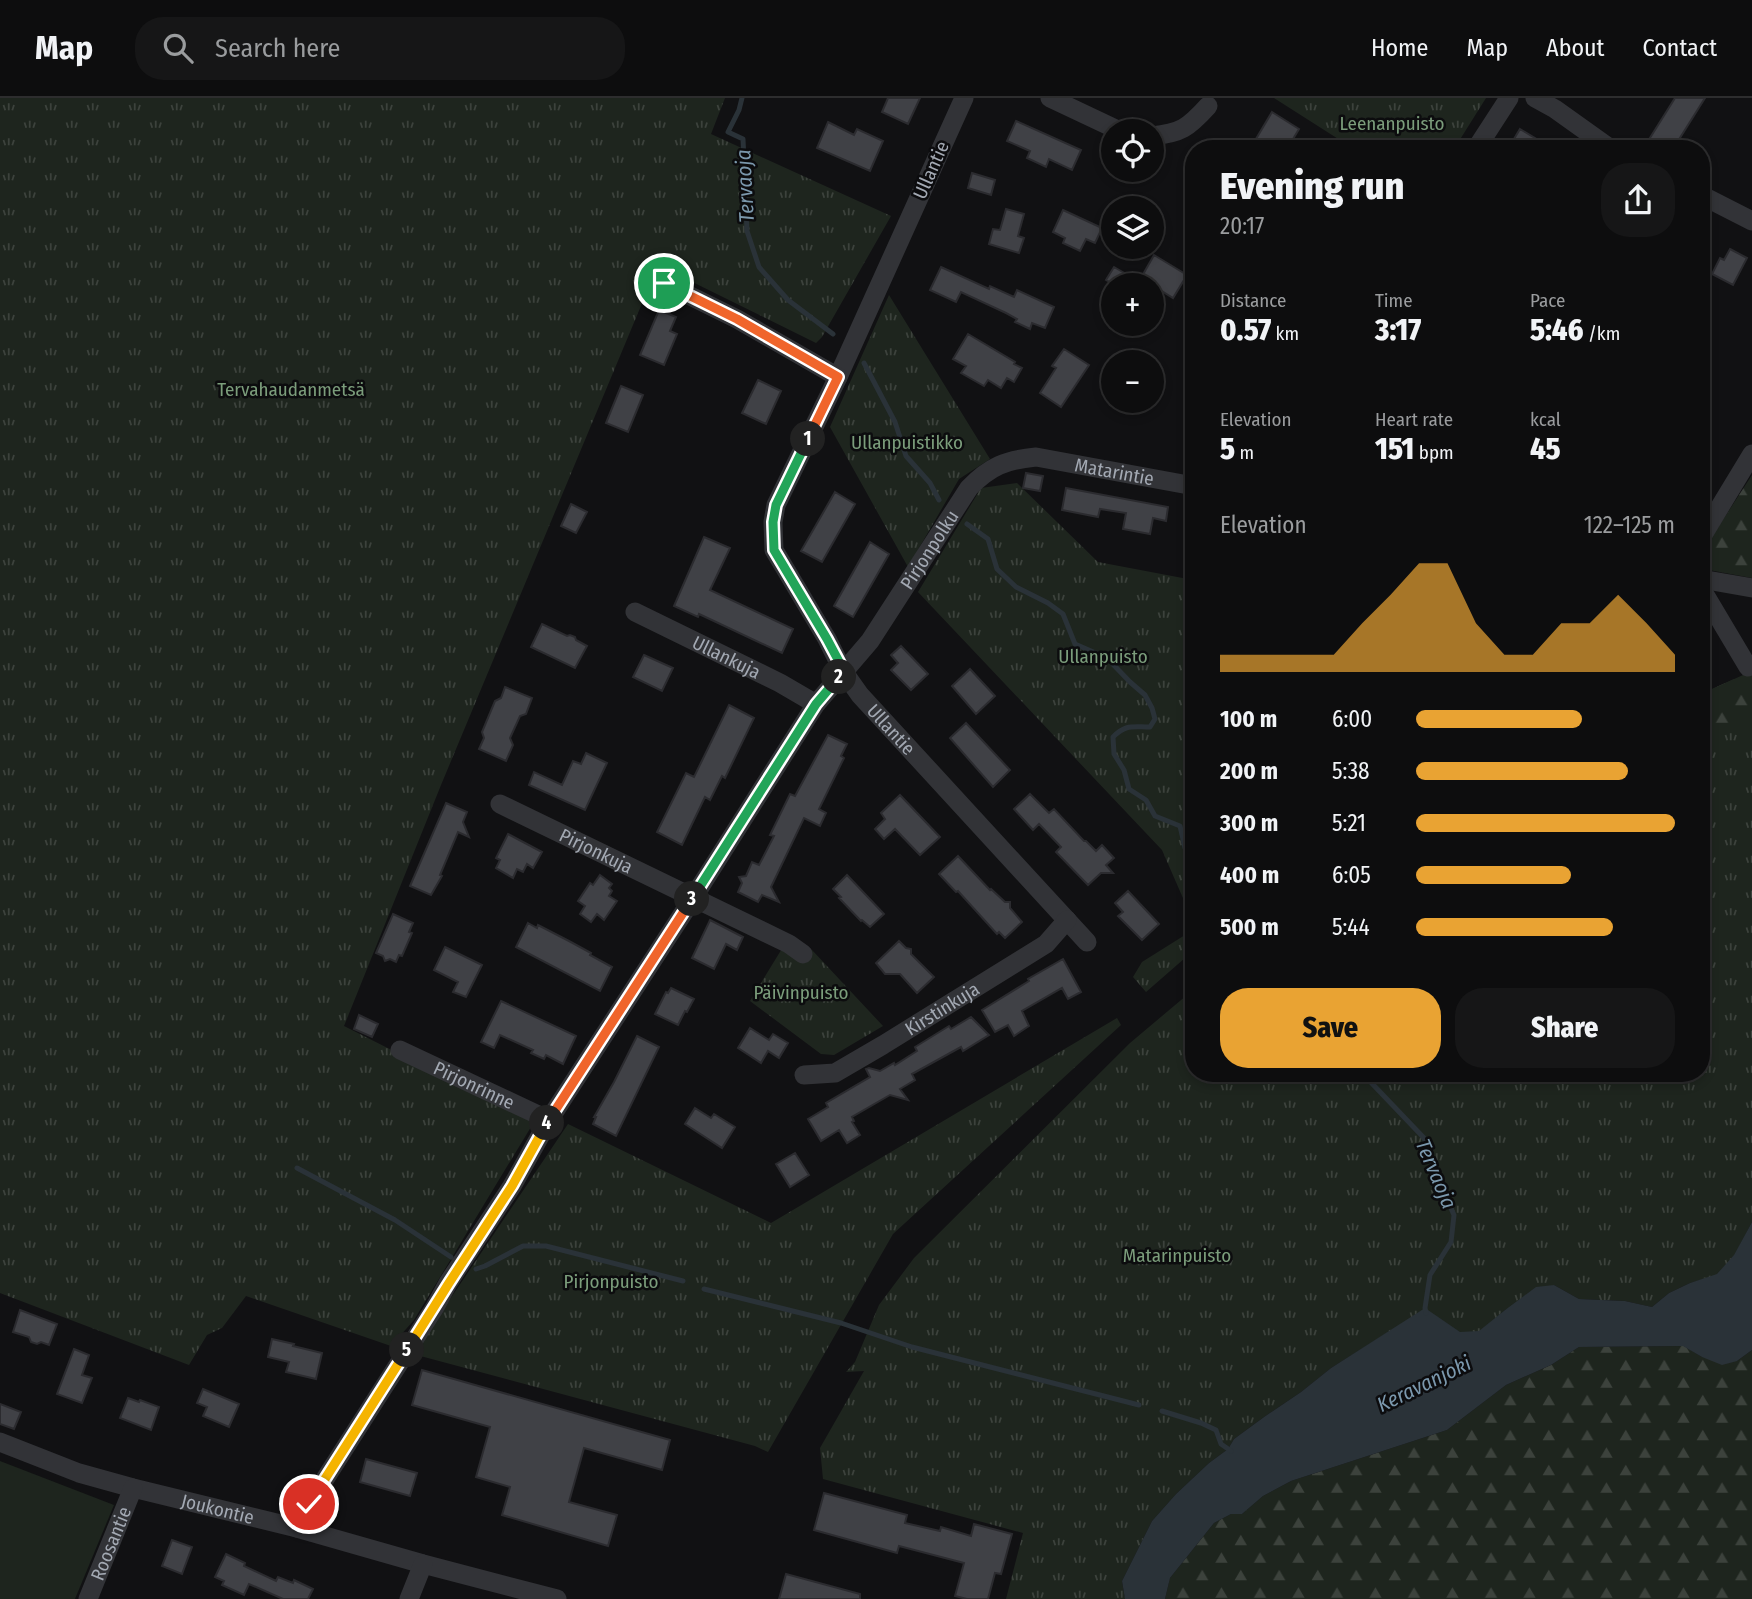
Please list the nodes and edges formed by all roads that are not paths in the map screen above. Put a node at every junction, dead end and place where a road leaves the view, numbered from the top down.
1 (964, 98) edge
2 (1049, 98) edge
3 (1509, 98) edge
4 (1535, 98) edge
5 (1208, 106) dead end
6 (1101, 122) edge
7 (1164, 135) edge
8 (1482, 140) edge
9 (1598, 140) edge
10 (1710, 200) edge
11 (1752, 221) edge
12 (664, 283) dead end
13 (838, 377) junction
14 (1752, 454) edge
15 (1036, 457) joint
16 (1185, 484) edge
17 (1710, 523) edge
18 (1710, 581) edge
19 (1752, 588) edge
20 (1710, 603) edge
21 (635, 612) dead end
22 (1748, 667) dead end
23 (844, 671) junction
24 (816, 704) junction
25 (500, 804) dead end
26 (693, 898) junction
27 (1067, 919) junction
28 (1087, 942) dead end
29 (803, 954) dead end
30 (400, 1050) dead end
31 (804, 1076) dead end
32 (549, 1120) junction
33 (0, 1442) edge
34 (133, 1488) junction
35 (296, 1528) junction
36 (423, 1564) junction
37 (88, 1599) edge
38 (409, 1599) edge
39 (557, 1599) edge

1 - 13 street, Ullantie
2 - 6 street
3 - 8 street
4 - 9 street
5 - 7 street
10 - 11 street
12 - 13 street
13 - 23 street, Ullantie
14 - 17 street
15 - 16 street, Matarintie
15 - 23 street, Pirjonpolku
18 - 19 street
20 - 22 street
21 - 24 street, Ullankuja
23 - 24 street, Pirjonpolku
23 - 27 street, Ullantie
24 - 26 street, Pirjonpolku
25 - 26 street, Pirjonkuja
26 - 29 street, Pirjonkuja
26 - 32 street, Pirjonpolku
27 - 28 street, Ullantie
27 - 31 street, Kirstinkuja
30 - 32 street, Pirjonrinne
32 - 35 street, Pirjonpolku
33 - 34 street, Joukontie
34 - 35 street, Joukontie
34 - 37 street, Roosantie
35 - 36 street, Joukontie
36 - 38 street
36 - 39 street, Joukontie

